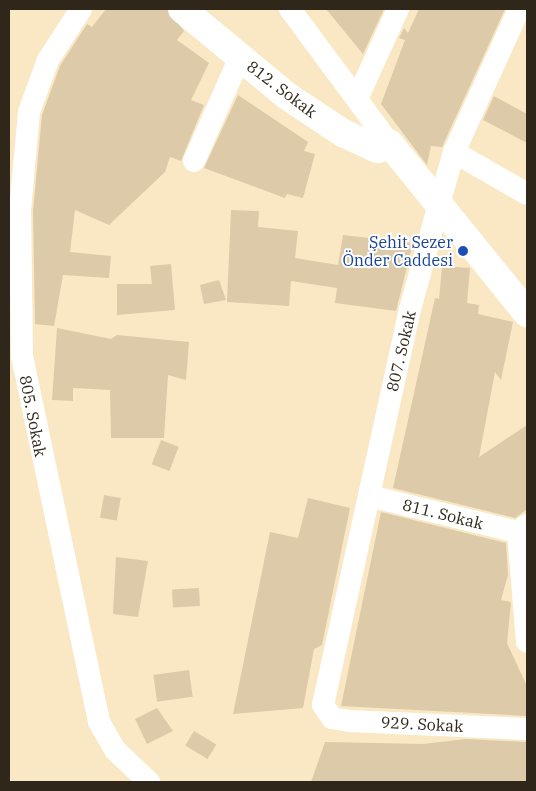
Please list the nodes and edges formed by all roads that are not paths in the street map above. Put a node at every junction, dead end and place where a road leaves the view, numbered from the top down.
1 (81, 9) edge
2 (182, 9) edge
3 (290, 9) edge
4 (398, 9) edge
5 (519, 9) edge
6 (240, 58) junction
7 (357, 99) junction
8 (390, 144) junction
9 (454, 152) junction
10 (194, 161) dead end
11 (527, 194) edge
12 (438, 204) junction
13 (526, 312) edge
14 (369, 496) junction
15 (522, 528) edge
16 (527, 642) edge
17 (323, 705) joint
18 (527, 729) edge
19 (149, 782) edge

1 - 19 street, 805. Sokak
2 - 6 street, 812. Sokak
3 - 7 street
4 - 7 street
5 - 9 street, 807. Sokak
6 - 8 street, 812. Sokak
6 - 10 street
7 - 8 street
8 - 12 street
9 - 11 street
9 - 12 street, 807. Sokak
12 - 13 street
12 - 14 street, 807. Sokak
14 - 15 street, 811. Sokak
14 - 17 street, 807. Sokak
15 - 16 street
17 - 18 street, 929. Sokak

